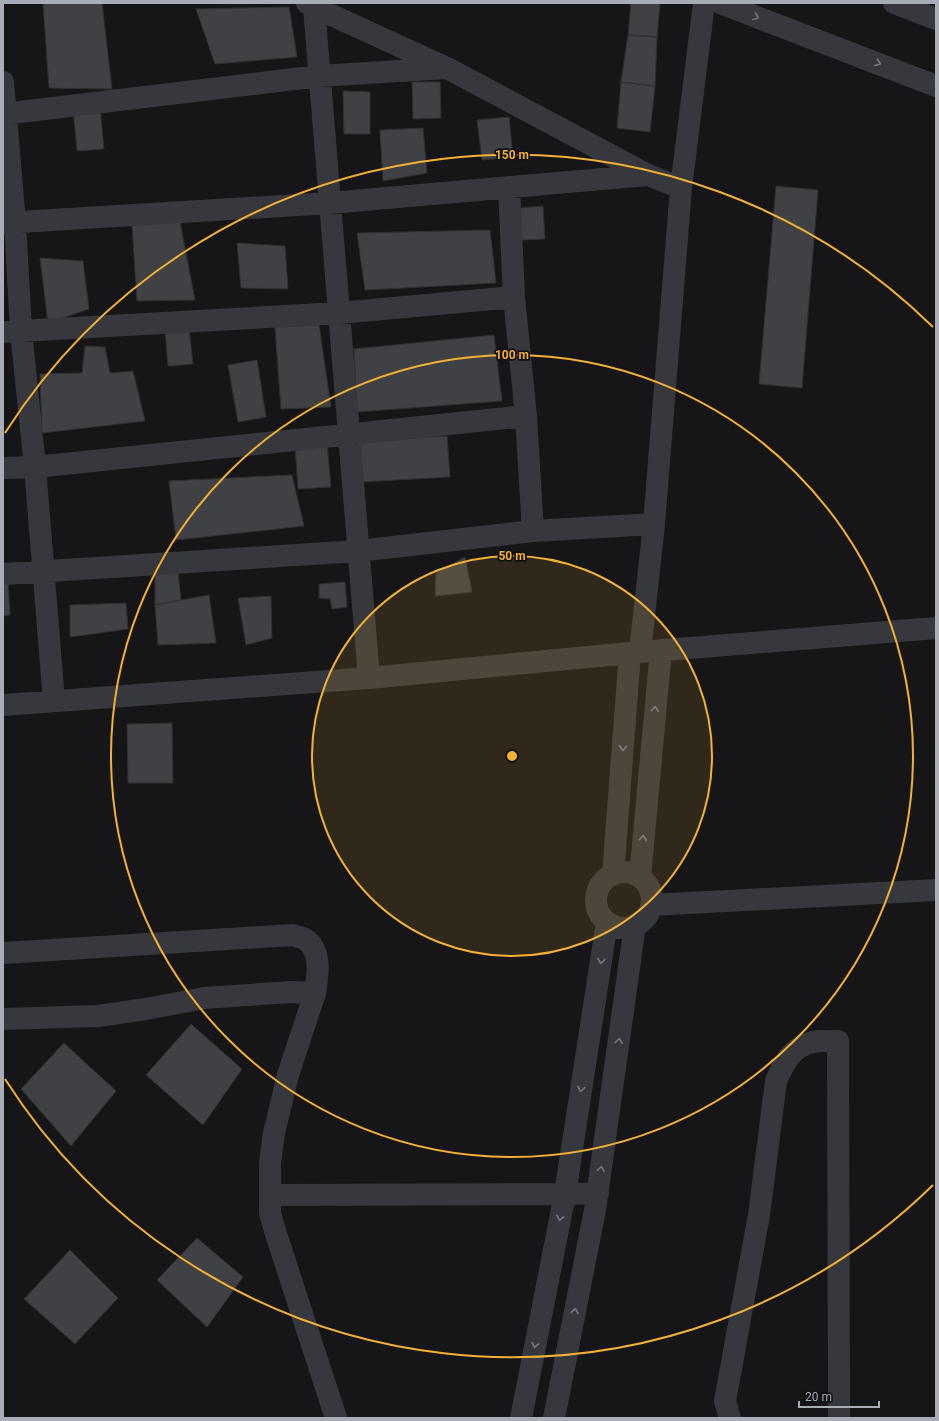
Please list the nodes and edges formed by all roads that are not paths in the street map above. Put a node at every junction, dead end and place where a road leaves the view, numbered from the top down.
1 (704, 3) edge
2 (720, 3) edge
3 (894, 3) edge
4 (310, 5) edge
5 (936, 19) edge
6 (447, 68) junction
7 (319, 76) junction
8 (3, 82) edge
9 (936, 86) edge
10 (4, 114) edge
11 (648, 175) junction
12 (509, 187) junction
13 (681, 188) junction
14 (330, 203) junction
15 (9, 223) edge
16 (514, 297) junction
17 (339, 313) junction
18 (12, 331) edge
19 (526, 416) junction
20 (349, 435) junction
21 (35, 467) junction
22 (3, 468) edge
23 (654, 524) junction
24 (533, 531) junction
25 (358, 551) junction
26 (44, 572) junction
27 (3, 574) edge
28 (936, 628) edge
29 (644, 651) junction
30 (369, 678) junction
31 (54, 701) junction
32 (3, 705) edge
33 (613, 875) junction
34 (640, 877) junction
35 (936, 890) edge
36 (651, 905) junction
37 (607, 922) junction
38 (635, 925) junction
39 (3, 953) edge
40 (315, 992) junction
41 (3, 1019) edge
42 (598, 1193) junction
43 (565, 1194) junction
44 (271, 1195) junction
45 (336, 1418) edge
46 (520, 1418) edge
47 (554, 1418) edge
48 (730, 1418) edge
49 (839, 1418) edge

1 - 13 street
2 -> 9 street
3 - 5 street
4 - 6 street
4 - 7 street
6 - 7 street
6 - 11 street
7 - 10 street
7 - 14 street
8 - 10 street
10 - 15 street
11 - 12 street
11 - 13 street
12 - 14 street
12 - 16 street
13 - 23 street
14 - 15 street
14 - 17 street
15 - 18 street
16 - 17 street
16 - 19 street
17 - 18 street
17 - 20 street
18 - 21 street
19 - 20 street
19 - 24 street
20 - 21 street
20 - 25 street
21 - 22 street
21 - 26 street
23 - 24 street
23 - 29 street
24 - 25 street
25 - 26 street
25 - 30 street
26 - 27 street
26 - 31 street
28 - 29 street
29 - 30 street
29 -> 33 street
34 -> 29 street
30 - 31 street
31 - 32 street
33 - 34 street
33 - 37 street
34 - 36 street
35 - 36 street
36 - 38 street
37 - 38 street
37 -> 43 street
42 -> 38 street
39 - 40 street
40 - 41 street
40 - 44 street
42 - 43 street
47 -> 42 street
43 - 44 street
43 -> 46 street
44 - 45 street
48 - 49 street

